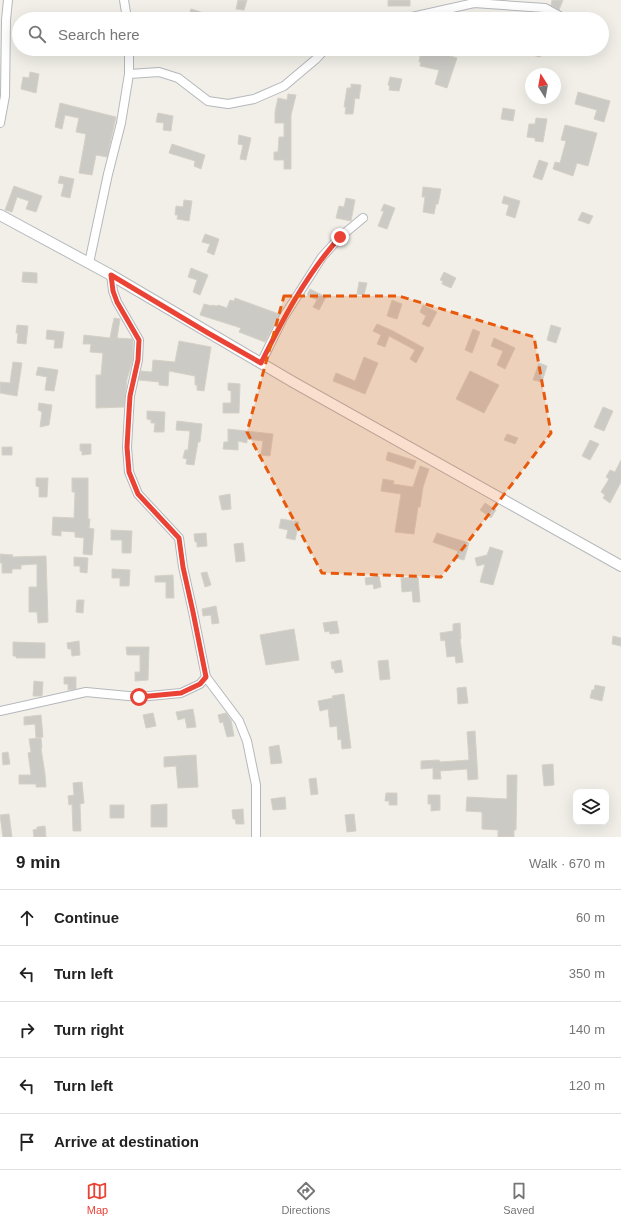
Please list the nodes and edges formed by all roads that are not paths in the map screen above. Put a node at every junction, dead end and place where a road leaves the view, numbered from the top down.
1 (8, 0) edge
2 (124, 0) edge
3 (126, 12) edge
4 (434, 12) edge
5 (552, 12) edge
6 (129, 56) edge
7 (319, 56) edge
8 (129, 74) junction
9 (0, 123) edge
10 (0, 215) edge
11 (363, 218) dead end
12 (89, 263) junction
13 (111, 275) junction
14 (261, 363) junction
15 (621, 566) edge
16 (206, 677) junction
17 (0, 711) edge
18 (256, 837) edge

1 - 9 street
2 - 3 street
4 - 5 street
6 - 8 street
7 - 8 street
8 - 12 street
10 - 12 street
11 - 14 street
12 - 13 street
13 - 14 street
13 - 16 street
14 - 15 street
16 - 17 street
16 - 18 street

